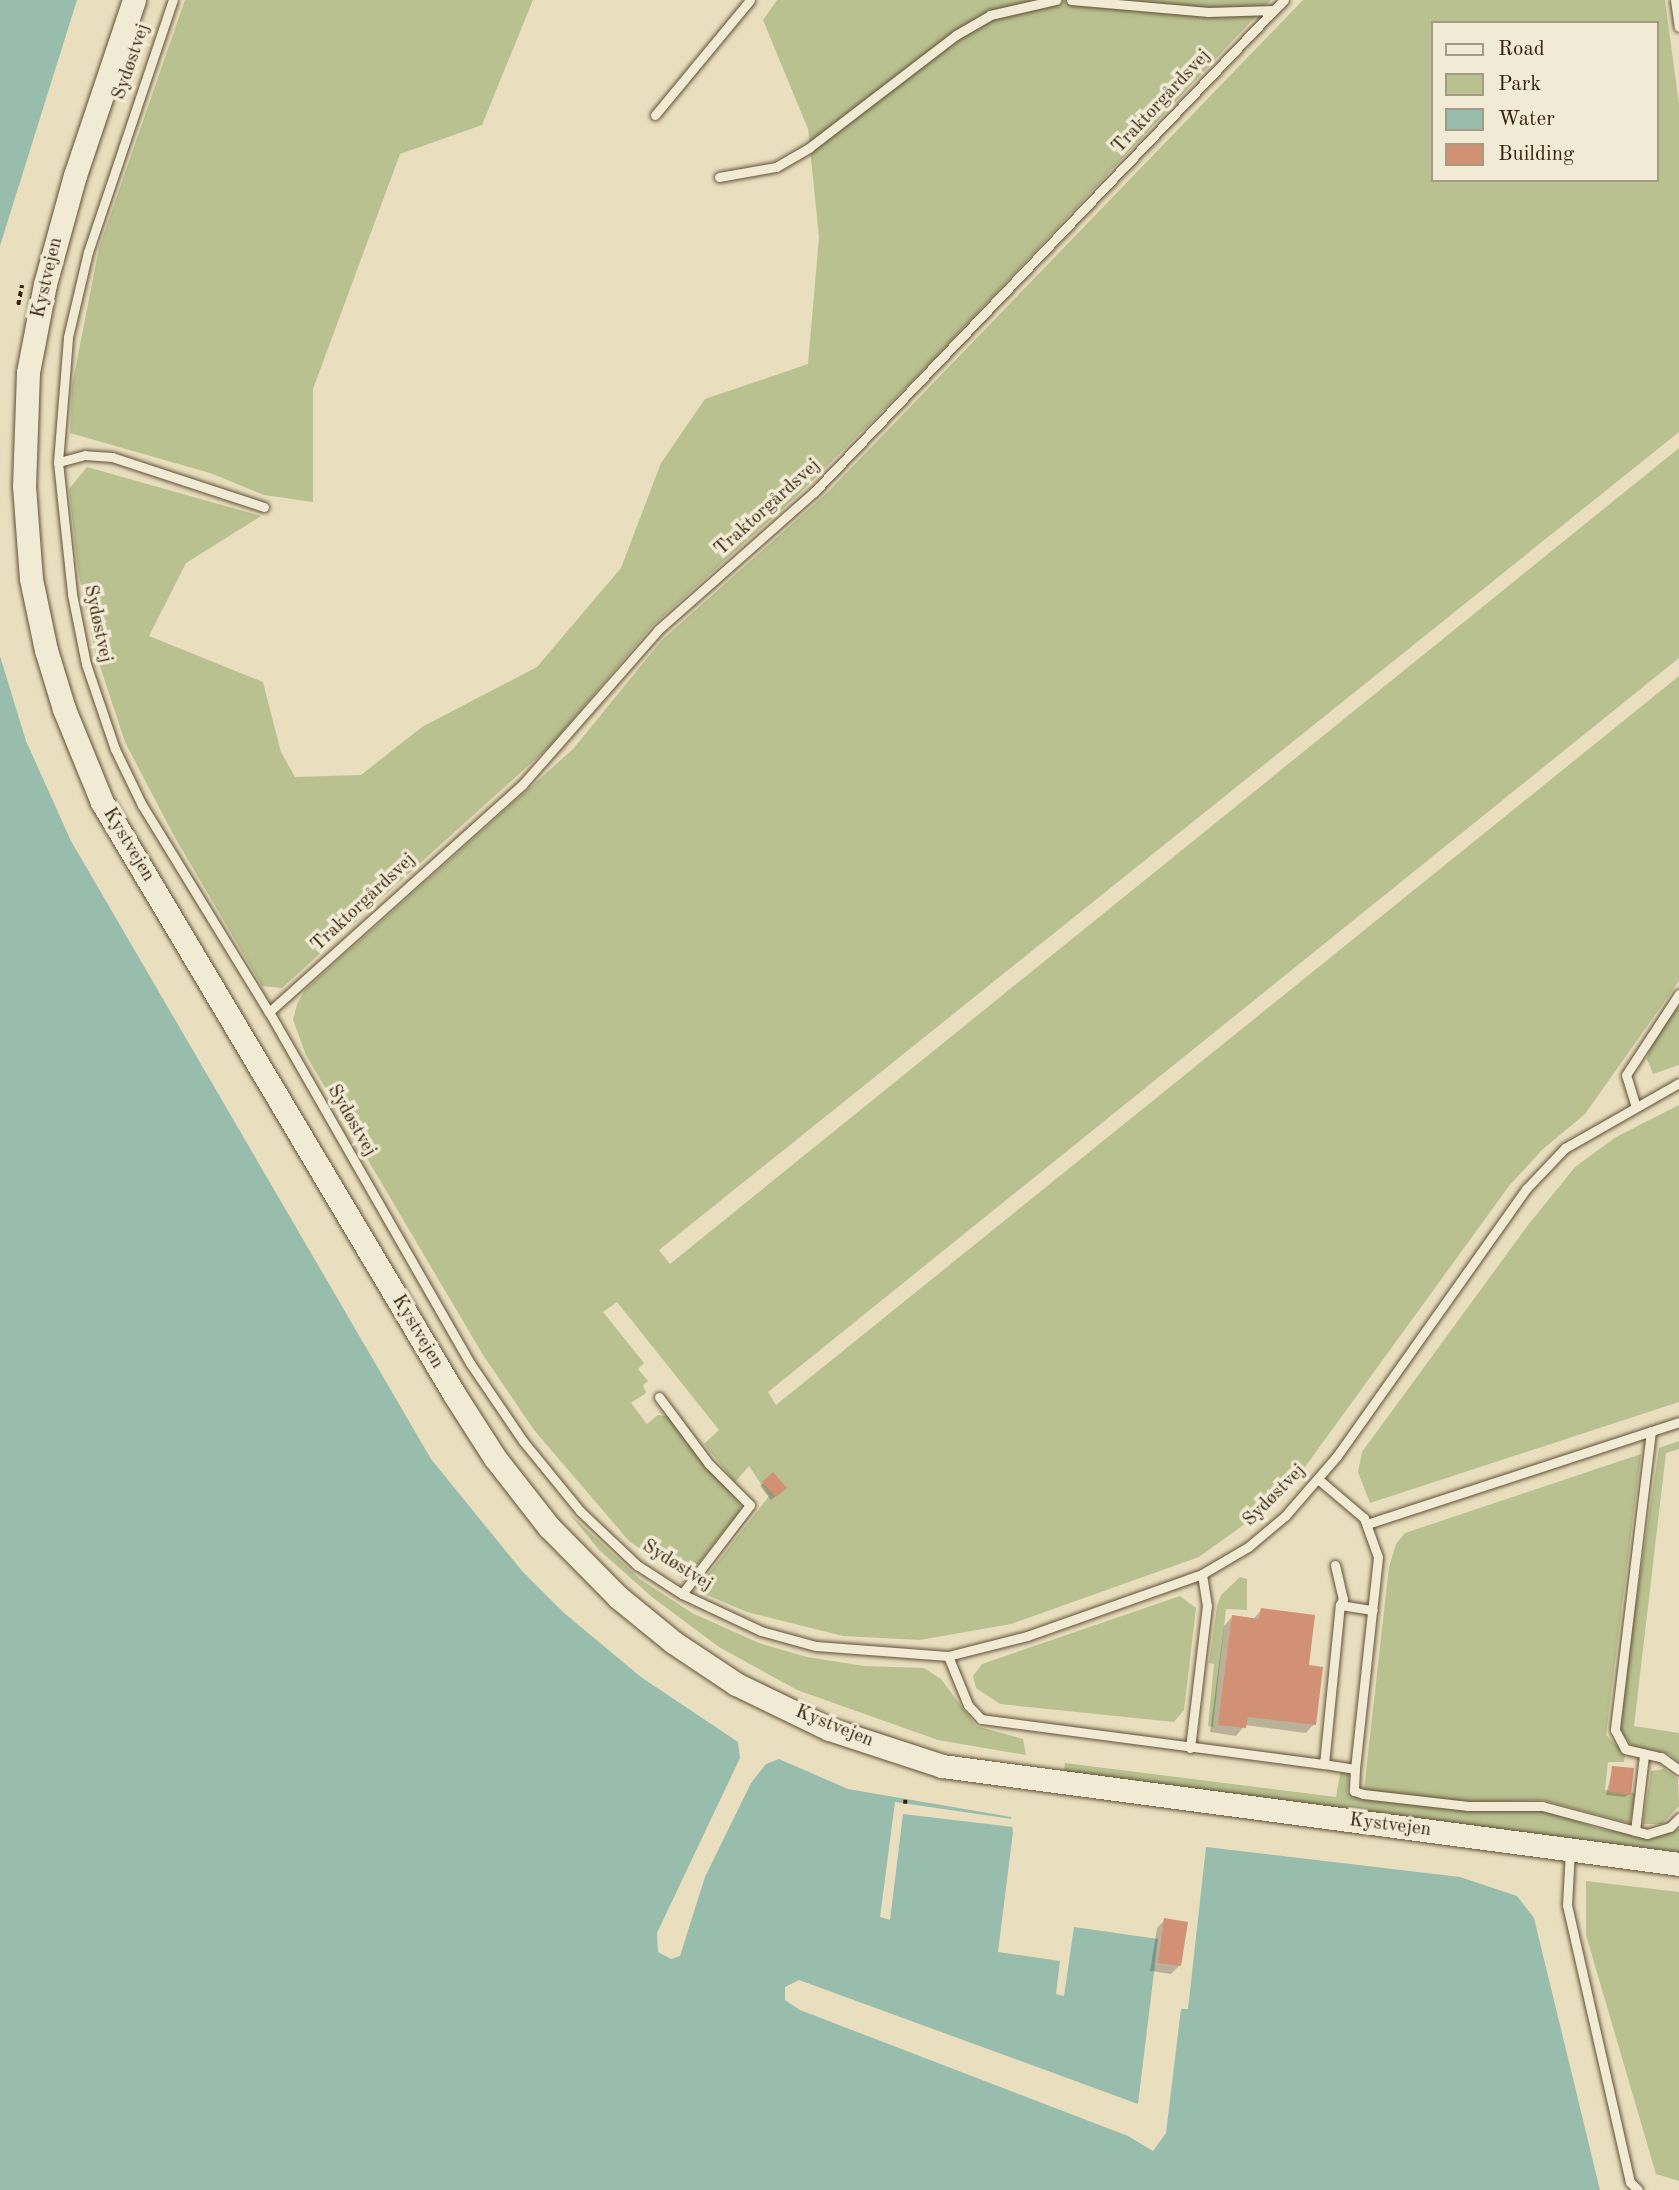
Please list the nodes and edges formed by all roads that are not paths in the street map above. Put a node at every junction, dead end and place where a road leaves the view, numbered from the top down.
1 (134, 0) edge
2 (173, 0) edge
3 (750, 0) edge
4 (1056, 0) edge
5 (1070, 0) edge
6 (1284, 0) edge
7 (1675, 0) edge
8 (1274, 10) junction
9 (1679, 27) edge
10 (655, 115) dead end
11 (719, 177) dead end
12 (58, 463) junction
13 (264, 507) dead end
14 (1679, 995) edge
15 (269, 1012) junction
16 (1679, 1083) edge
17 (1635, 1104) junction
18 (659, 1397) dead end
19 (1679, 1422) edge
20 (1651, 1431) junction
21 (1318, 1479) junction
22 (1367, 1524) junction
23 (1335, 1565) dead end
24 (1202, 1574) junction
25 (682, 1594) junction
26 (1340, 1605) junction
27 (1373, 1610) junction
28 (948, 1656) junction
29 (1190, 1748) junction
30 (1644, 1756) junction
31 (1324, 1764) junction
32 (1355, 1769) junction
33 (1679, 1770) edge
34 (1679, 1818) edge
35 (1635, 1831) junction
36 (1570, 1849) junction
37 (1679, 1864) edge
38 (1638, 2190) edge

1 - 36 street, Kystvejen
2 - 12 lane, Sydøstvej
3 - 10 lane
4 - 11 lane
5 - 8 lane
6 - 8 lane, Traktorgårdsvej
7 - 9 lane
8 - 15 lane, Traktorgårdsvej
12 - 13 lane
12 - 15 lane, Sydøstvej
14 - 17 lane
15 - 25 lane, Sydøstvej
16 - 17 lane, Sydøstvej
17 - 21 lane, Sydøstvej
18 - 25 lane
19 - 20 lane
20 - 22 lane
20 - 30 lane
21 - 22 lane
21 - 24 lane, Sydøstvej
22 - 27 lane
23 - 26 lane
24 - 28 lane, Sydøstvej
24 - 29 lane
25 - 28 lane, Sydøstvej
26 - 27 lane
26 - 31 lane
27 - 32 lane
28 - 29 lane
29 - 31 lane
30 - 33 lane
30 - 35 lane
31 - 32 lane
32 - 35 lane
34 - 35 lane
36 - 37 street, Kystvejen
36 - 38 lane

